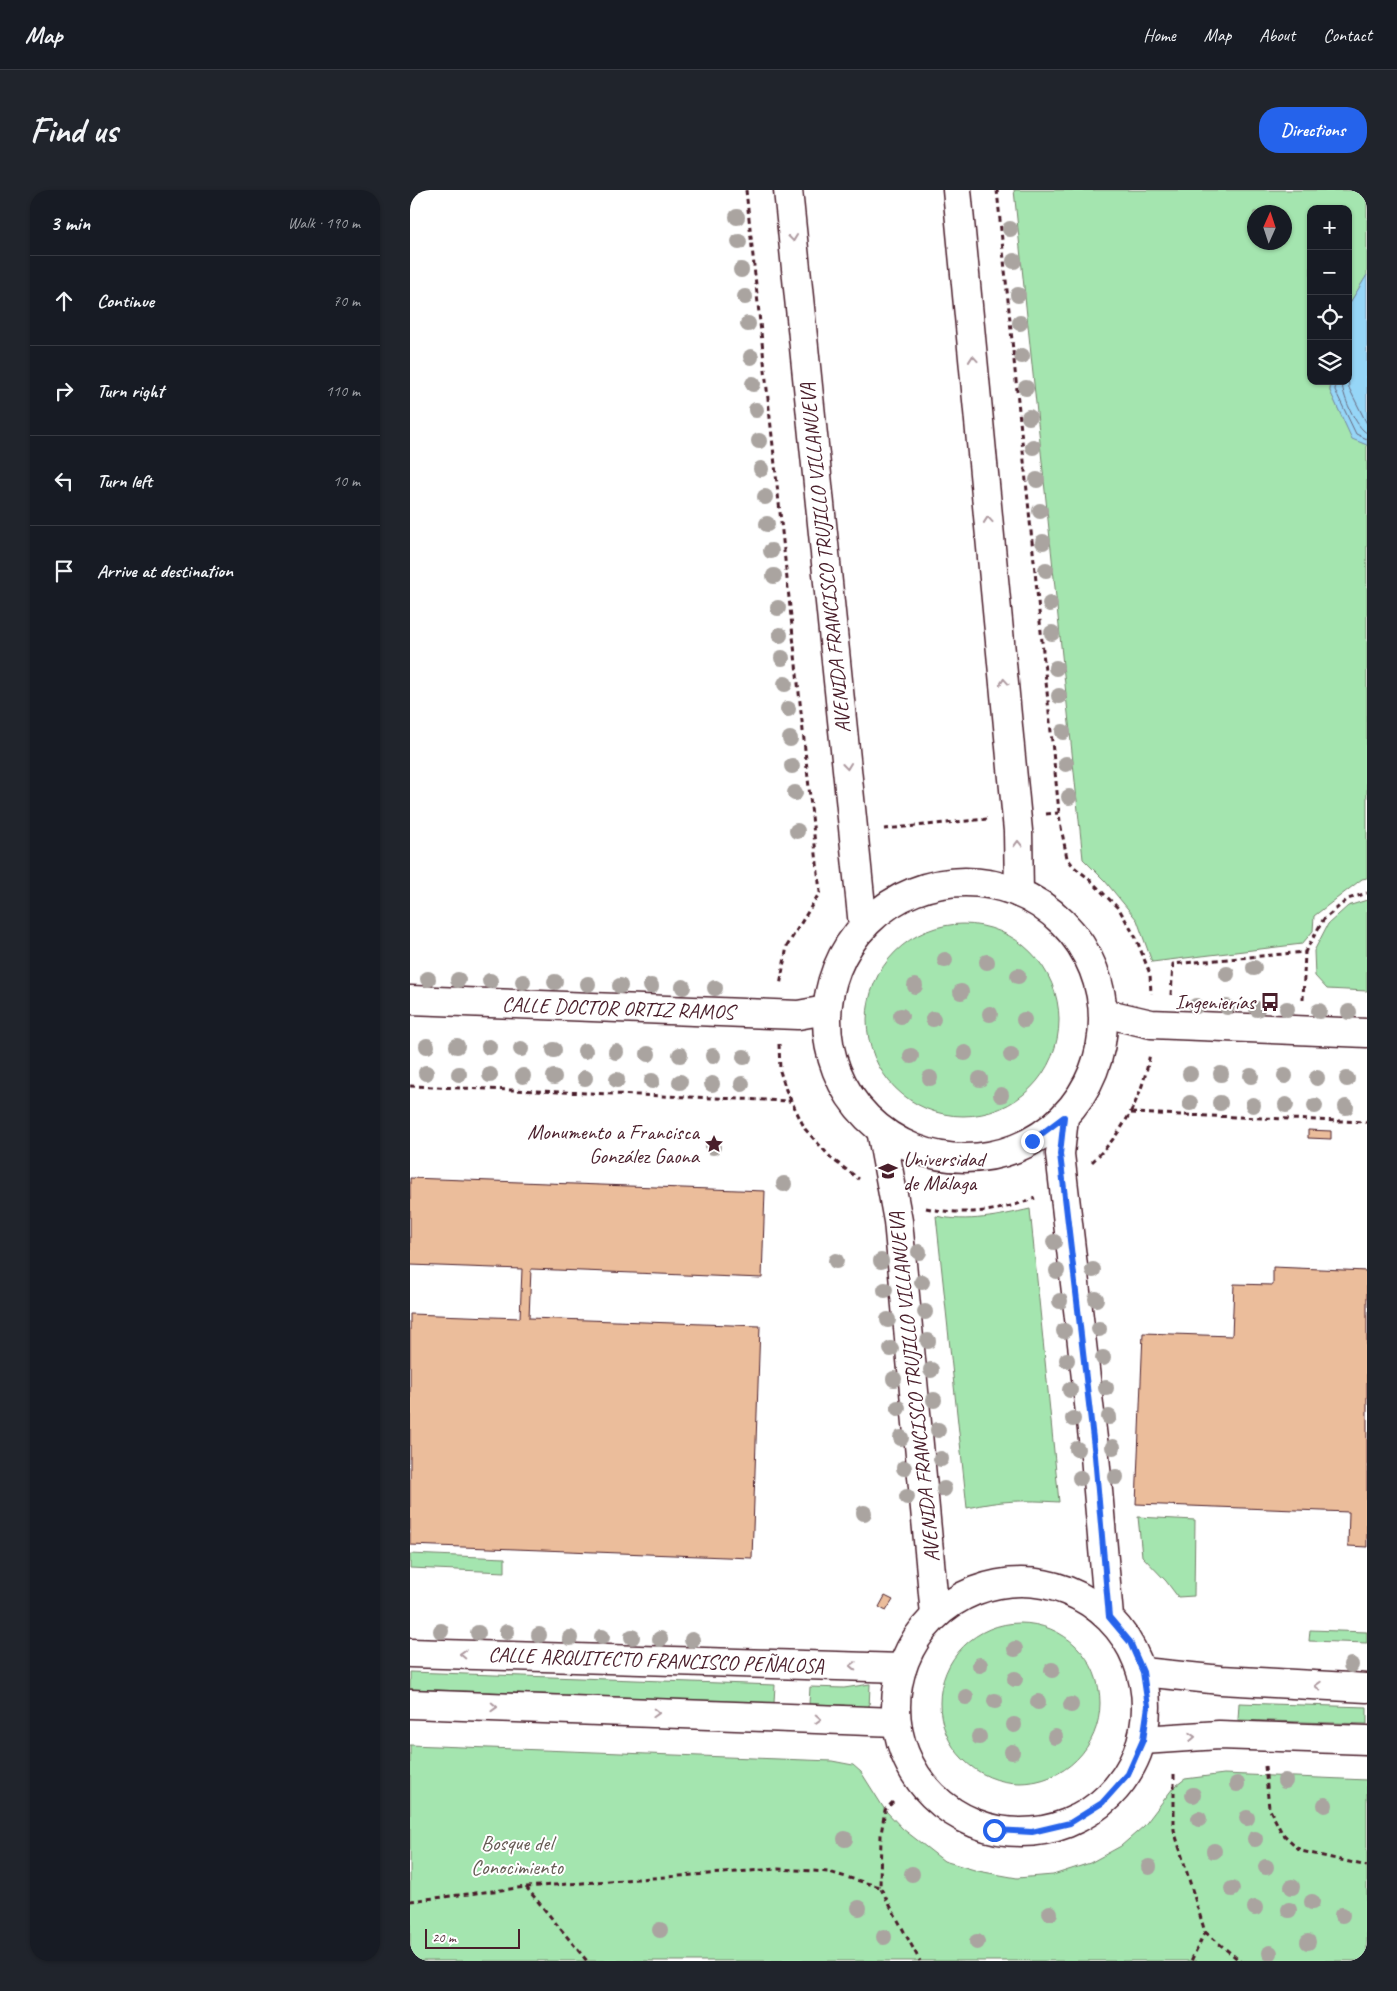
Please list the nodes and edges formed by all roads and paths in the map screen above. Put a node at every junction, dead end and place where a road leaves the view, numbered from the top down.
1 (746, 190) edge
2 (788, 190) edge
3 (957, 190) edge
4 (997, 190) edge
5 (1059, 813) junction
6 (1017, 816) junction
7 (854, 831) junction
8 (814, 833) junction
9 (1019, 893) junction
10 (1367, 893) edge
11 (863, 926) junction
12 (1306, 952) junction
13 (1171, 996) dead end
14 (410, 1000) edge
15 (1303, 1000) dead end
16 (826, 1010) junction
17 (1104, 1013) junction
18 (779, 1014) junction
19 (1151, 1024) junction
20 (1367, 1033) edge
21 (410, 1086) edge
22 (790, 1101) junction
23 (1131, 1114) junction
24 (1064, 1117) junction
25 (1367, 1122) edge
26 (880, 1130) junction
27 (1063, 1180) junction
28 (895, 1198) junction
29 (935, 1615) junction
30 (1109, 1617) junction
31 (410, 1653) edge
32 (902, 1668) junction
33 (1143, 1672) junction
34 (1367, 1688) edge
35 (410, 1704) edge
36 (896, 1722) junction
37 (1143, 1740) junction
38 (1367, 1740) edge
39 (1264, 1766) dead end
40 (1174, 1774) dead end
41 (893, 1802) dead end
42 (1367, 1866) edge
43 (880, 1886) junction
44 (526, 1887) junction
45 (410, 1901) edge
46 (1205, 1932) junction
47 (587, 1961) edge
48 (920, 1961) edge
49 (1191, 1961) edge
50 (1240, 1961) edge

1 - 8 path
2 -> 7 street, AVENIDA FRANCISCO TRUJILLO VILLANUEVA
6 -> 3 street
4 - 5 path
5 - 6 path
5 - 19 path
6 - 7 path
9 -> 6 street
7 - 8 path
7 - 11 street, AVENIDA FRANCISCO TRUJILLO VILLANUEVA
8 - 18 path
9 - 11 street
9 - 17 street
10 - 12 path
11 - 16 street
12 - 13 path
12 - 15 path
14 - 18 street, CALLE DOCTOR ORTIZ RAMOS
16 - 18 street, CALLE DOCTOR ORTIZ RAMOS
16 - 26 street
17 - 19 street
17 - 24 street
18 - 22 path
19 - 20 street
19 - 23 path
21 - 22 path
22 - 28 path
23 - 25 path
23 - 27 path
24 - 26 street
24 - 27 street
26 - 28 street, AVENIDA FRANCISCO TRUJILLO VILLANUEVA
27 - 28 path
27 - 30 street
28 - 29 street, AVENIDA FRANCISCO TRUJILLO VILLANUEVA
29 - 30 street
29 - 32 street
30 - 33 street
32 -> 31 street, CALLE ARQUITECTO FRANCISCO PEÑALOSA
32 - 36 street
34 -> 33 street
33 - 37 street
35 -> 36 street
36 - 37 street
37 -> 38 street
39 - 42 path
40 - 46 path
41 - 43 path
43 - 44 path
43 - 48 path
44 - 45 path
44 - 47 path
46 - 49 path
46 - 50 path

